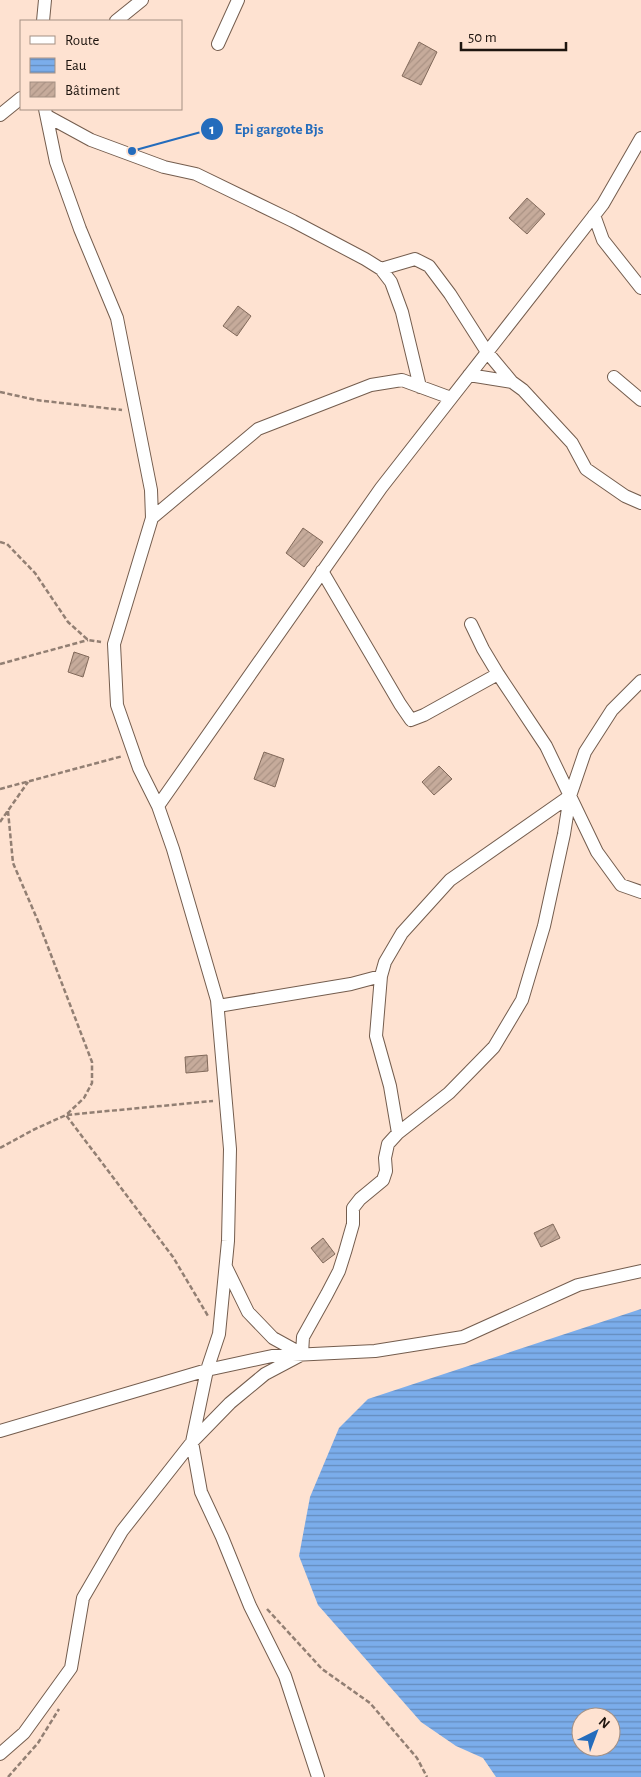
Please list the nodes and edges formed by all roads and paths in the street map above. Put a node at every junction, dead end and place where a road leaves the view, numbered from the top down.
1 (44, 0) edge
2 (142, 0) edge
3 (238, 0) edge
4 (43, 20) edge
5 (117, 20) edge
6 (218, 44) dead end
7 (20, 99) edge
8 (46, 113) edge
9 (0, 115) edge
10 (641, 138) edge
11 (594, 215) junction
12 (381, 269) junction
13 (641, 288) edge
14 (487, 352) junction
15 (469, 375) junction
16 (614, 377) dead end
17 (512, 382) junction
18 (420, 387) junction
19 (0, 392) edge
20 (451, 398) junction
21 (641, 400) edge
22 (136, 412) junction
23 (641, 503) edge
24 (152, 518) junction
25 (0, 542) edge
26 (322, 570) junction
27 (471, 624) dead end
28 (88, 640) junction
29 (114, 644) junction
30 (0, 664) edge
31 (498, 674) junction
32 (641, 681) edge
33 (134, 753) junction
34 (29, 780) junction
35 (0, 789) edge
36 (570, 796) junction
37 (158, 806) junction
38 (8, 811) junction
39 (0, 822) edge
40 (641, 892) edge
41 (381, 976) junction
42 (218, 1006) junction
43 (227, 1100) junction
44 (66, 1115) junction
45 (398, 1134) junction
46 (0, 1148) edge
47 (226, 1266) junction
48 (641, 1271) edge
49 (218, 1334) junction
50 (302, 1354) junction
51 (207, 1370) junction
52 (0, 1431) edge
53 (192, 1442) junction
54 (264, 1607) dead end
55 (0, 1754) edge
56 (318, 1777) edge
57 (427, 1777) edge

1 - 4 street
2 - 5 street
3 - 6 street
7 - 9 street
8 - 12 street
8 - 22 street
10 - 11 street
11 - 13 street
11 - 14 street
12 - 14 street
12 - 18 street
14 - 15 street
14 - 17 street
15 - 17 street
15 - 20 street
16 - 21 street
17 - 23 street
18 - 20 street
18 - 24 street
19 - 22 path
20 - 26 street
22 - 24 street
24 - 29 street
25 - 28 path
26 - 31 street
26 - 37 street
27 - 31 street
28 - 29 path
28 - 30 path
29 - 33 street
31 - 36 street
32 - 36 street
33 - 34 path
33 - 37 street
34 - 35 path
34 - 38 path
36 - 40 street
36 - 41 street
36 - 45 street
37 - 42 street
38 - 39 path
38 - 44 path
41 - 42 street
41 - 45 street
42 - 43 street
43 - 44 path
43 - 47 street
44 - 46 path
44 - 49 path
45 - 50 street
47 - 49 street
47 - 50 street
48 - 50 street
49 - 51 street
50 - 51 street
50 - 53 street
51 - 52 street
51 - 53 street
53 - 55 street
53 - 56 street
54 - 57 path

